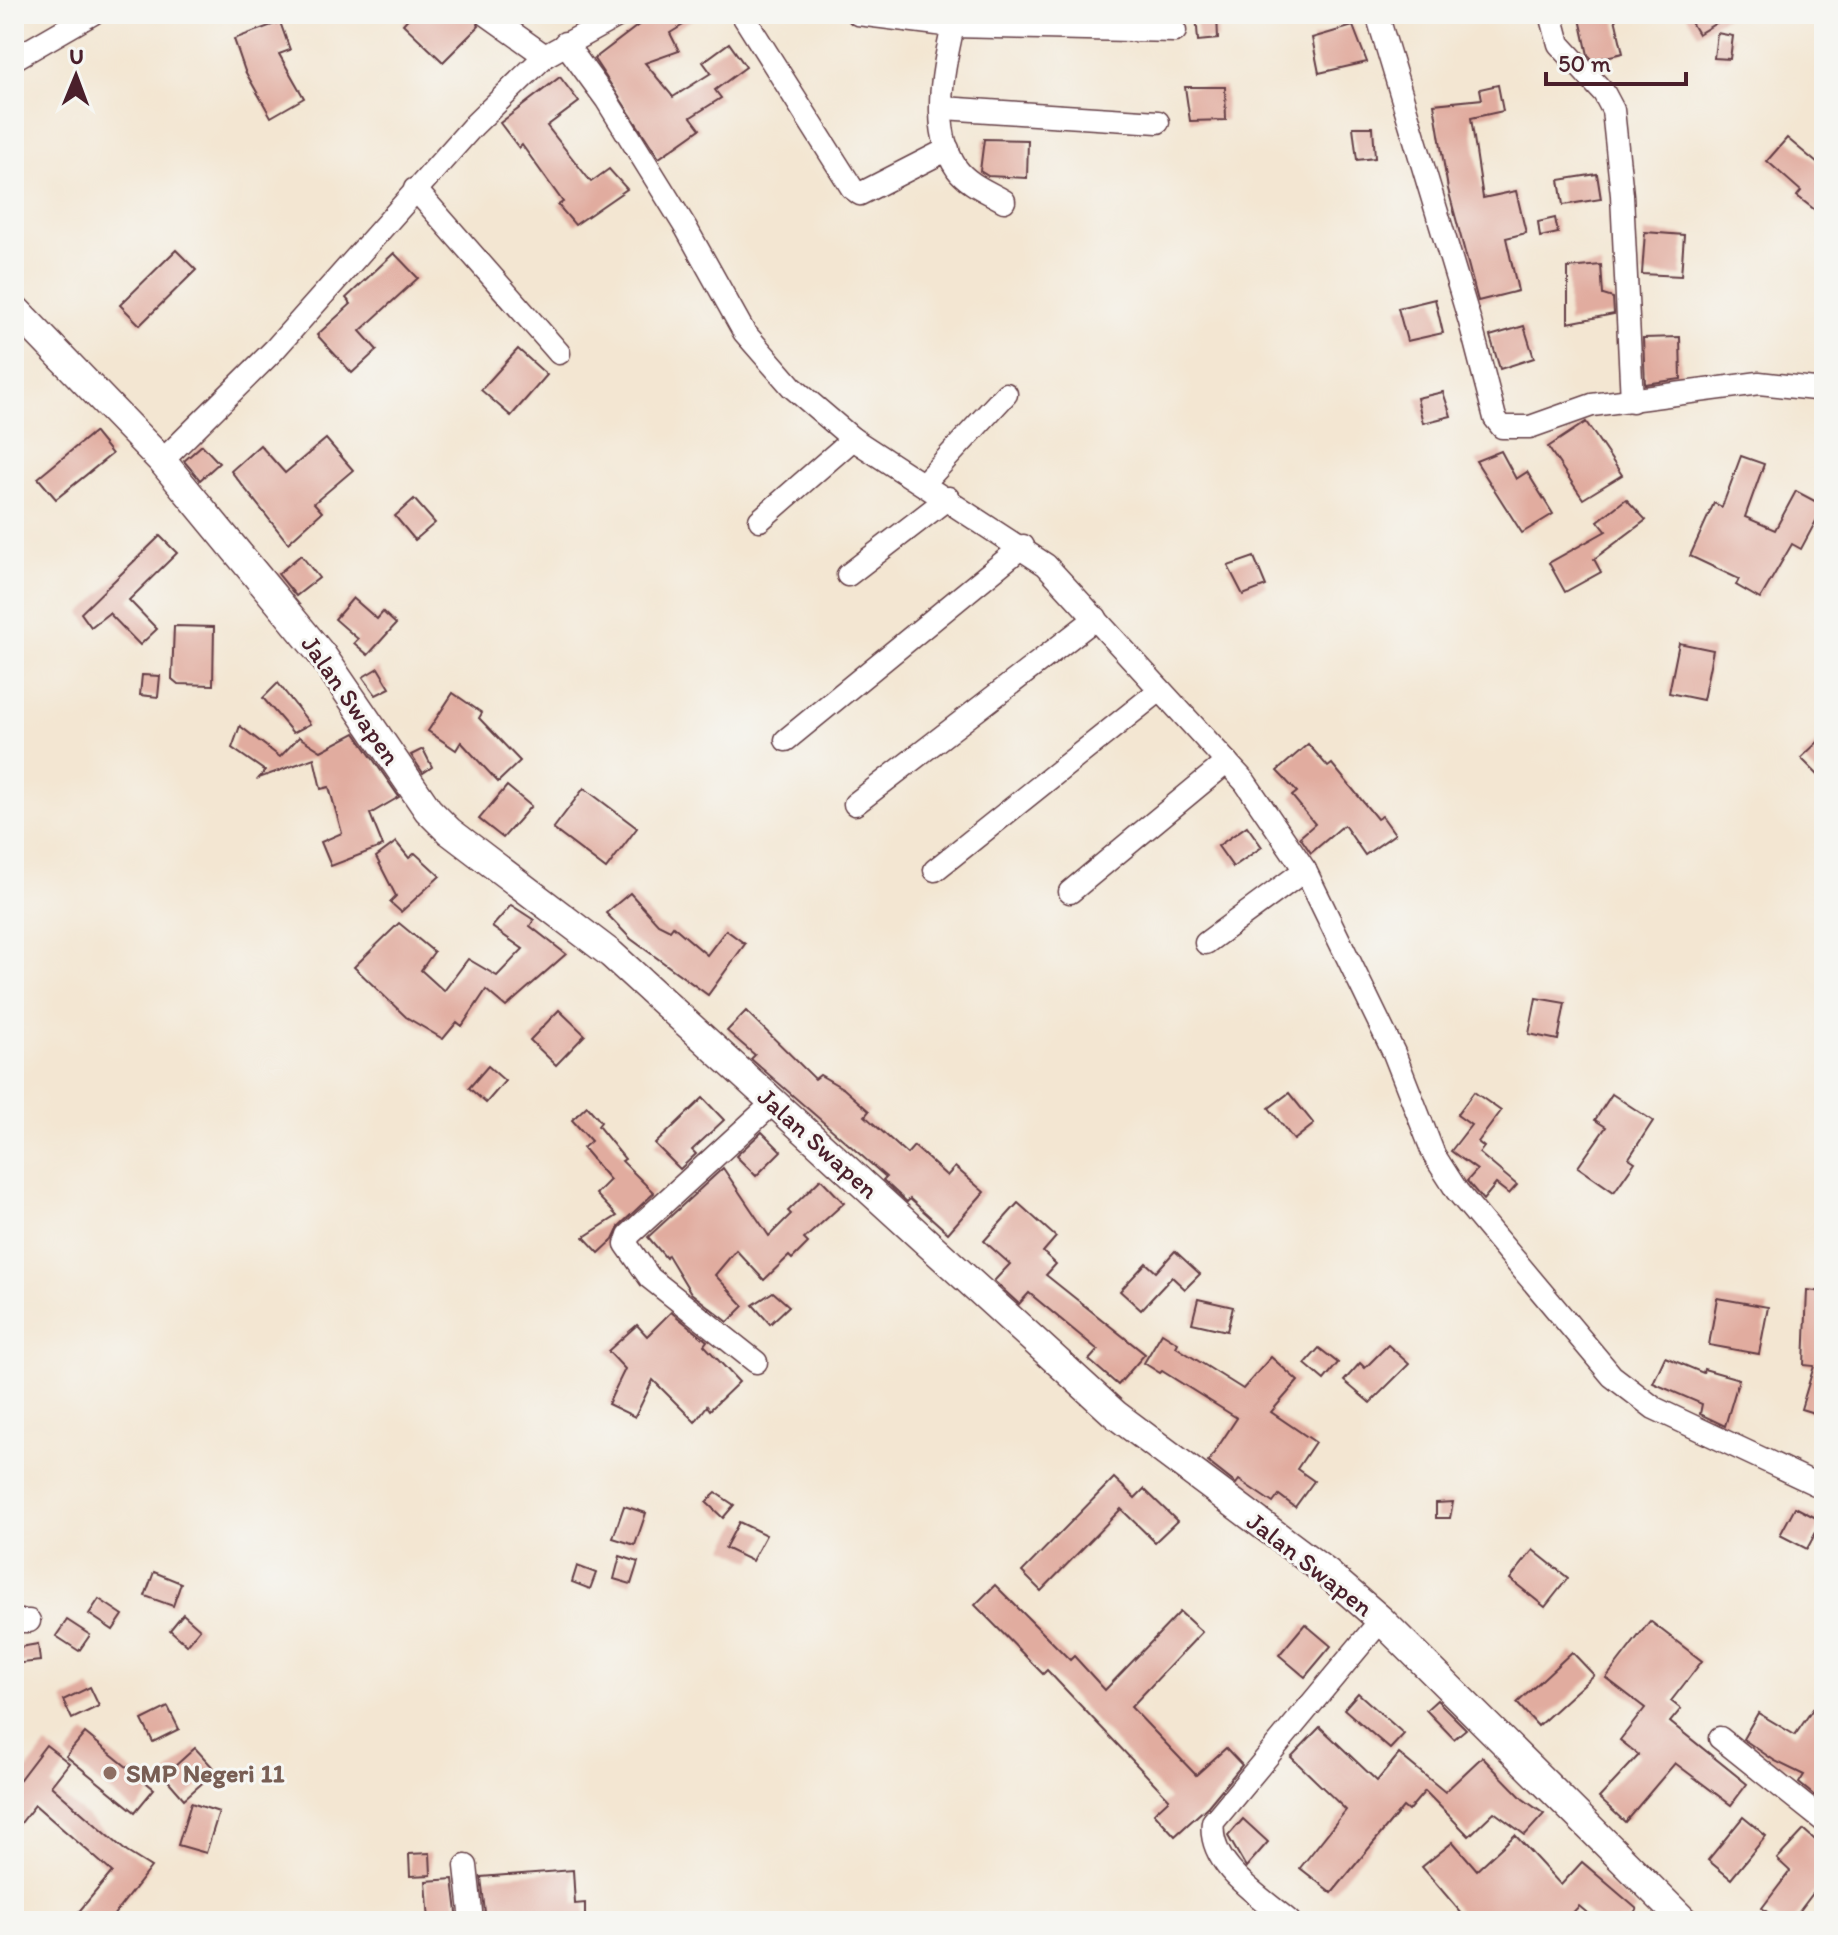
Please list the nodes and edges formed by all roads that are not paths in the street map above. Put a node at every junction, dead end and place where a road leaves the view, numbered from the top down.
1 (92, 14) edge
2 (486, 14) edge
3 (621, 14) edge
4 (742, 14) edge
5 (858, 14) edge
6 (1377, 14) edge
7 (1551, 14) edge
8 (953, 26) junction
9 (1175, 31) dead end
10 (565, 43) junction
11 (545, 56) junction
12 (14, 59) edge
13 (943, 108) junction
14 (1158, 122) dead end
15 (948, 149) junction
16 (415, 189) junction
17 (1004, 201) dead end
18 (14, 308) edge
19 (559, 353) dead end
20 (1824, 390) edge
21 (1006, 394) dead end
22 (1632, 401) junction
23 (853, 439) junction
24 (162, 461) junction
25 (924, 483) junction
26 (948, 498) junction
27 (760, 520) dead end
28 (1023, 546) junction
29 (848, 575) dead end
30 (1096, 618) junction
31 (1160, 690) junction
32 (786, 740) dead end
33 (1227, 762) junction
34 (855, 804) dead end
35 (935, 870) dead end
36 (1305, 870) junction
37 (1070, 892) dead end
38 (1206, 943) dead end
39 (773, 1103) junction
40 (756, 1362) dead end
41 (1824, 1488) edge
42 (1381, 1620) junction
43 (1720, 1738) dead end
44 (1824, 1821) edge
45 (466, 1866) dead end
46 (472, 1921) edge
47 (1289, 1921) edge
48 (1684, 1921) edge

1 - 12 street
2 - 11 street
3 - 10 street
4 - 15 street
5 - 8 street
6 - 22 street
7 - 22 street
8 - 9 street
8 - 13 street
10 - 11 street
10 - 23 street
11 - 16 street
13 - 14 street
13 - 15 street
15 - 17 street
16 - 19 street
16 - 24 street
18 - 24 main road, Jalan Swapen
20 - 22 street
21 - 25 street
23 - 25 street
23 - 27 street
24 - 39 main road, Jalan Swapen
25 - 26 street
26 - 28 street
26 - 29 street
28 - 30 street
28 - 32 street
30 - 31 street
30 - 34 street
31 - 33 street
31 - 35 street
33 - 36 street
33 - 37 street
36 - 38 street
36 - 41 street
39 - 40 street
39 - 42 main road, Jalan Swapen
42 - 47 street
42 - 48 main road, Jalan Swapen
43 - 44 street
45 - 46 street

